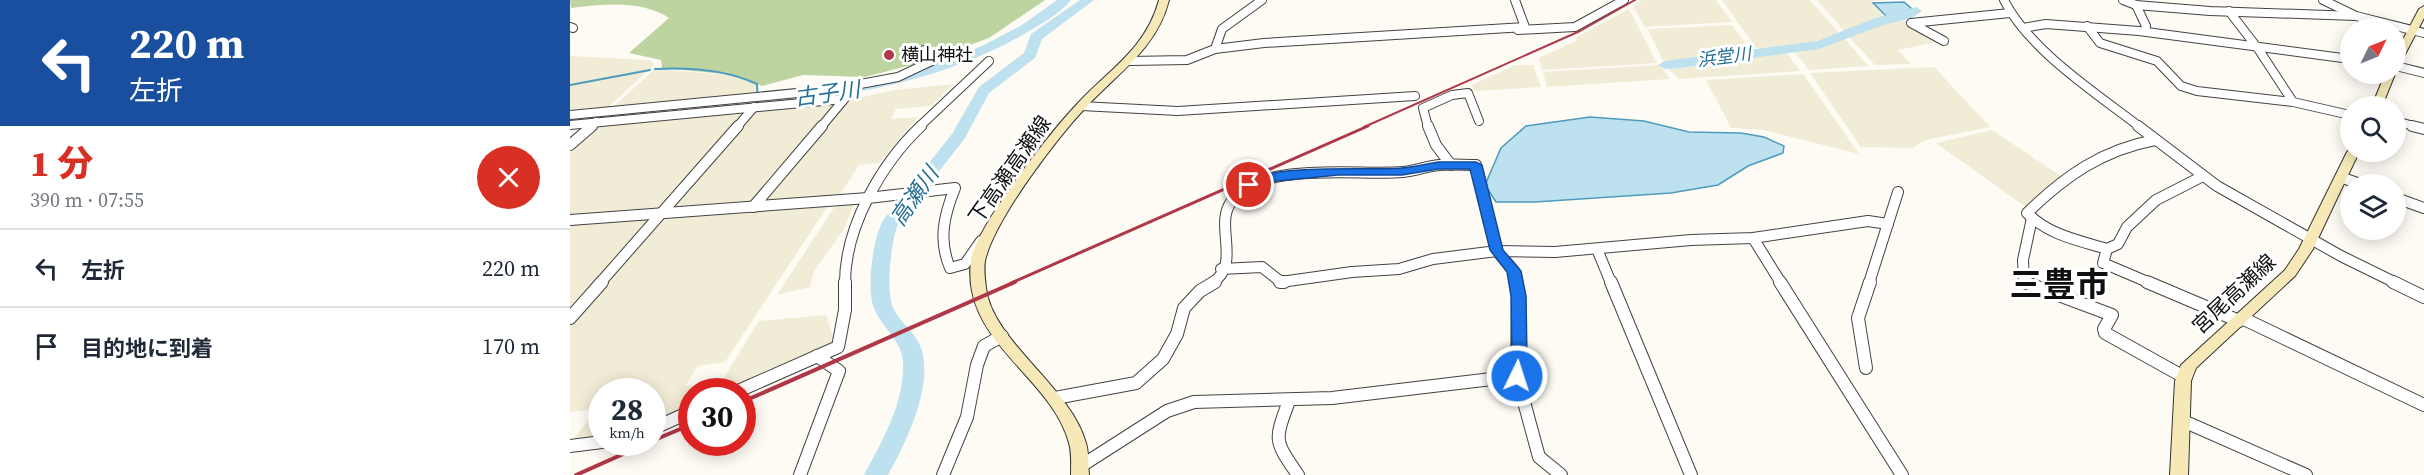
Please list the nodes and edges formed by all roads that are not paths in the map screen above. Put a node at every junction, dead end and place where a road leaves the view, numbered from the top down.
1 (1164, 0) edge
2 (1262, 0) edge
3 (1515, 0) edge
4 (1624, 0) edge
5 (2004, 0) edge
6 (2123, 0) edge
7 (2323, 0) edge
8 (2148, 3) edge
9 (2136, 5) junction
10 (2424, 9) edge
11 (2229, 11) junction
12 (2010, 13) junction
13 (2356, 16) junction
14 (2087, 26) junction
15 (2023, 28) junction
16 (1517, 30) dead end
17 (2145, 31) junction
18 (2412, 31) junction
19 (2424, 33) edge
20 (1944, 41) dead end
21 (2406, 43) edge
22 (2255, 45) junction
23 (1215, 49) junction
24 (924, 51) dead end
25 (2340, 58) edge
26 (989, 61) dead end
27 (1131, 61) junction
28 (2406, 68) edge
29 (2424, 73) edge
30 (856, 86) junction
31 (1415, 96) dead end
32 (845, 98) junction
33 (757, 100) junction
34 (2293, 102) junction
35 (1081, 106) junction
36 (607, 111) junction
37 (2340, 113) edge
38 (570, 115) edge
39 (1479, 121) dead end
40 (595, 123) junction
41 (2406, 124) edge
42 (570, 125) edge
43 (2424, 129) edge
44 (2155, 140) junction
45 (570, 145) edge
46 (1450, 165) junction
47 (2203, 176) junction
48 (2340, 184) edge
49 (1898, 192) dead end
50 (871, 197) junction
51 (2406, 202) edge
52 (753, 207) junction
53 (2424, 208) edge
54 (661, 213) junction
55 (2032, 218) junction
56 (570, 220) edge
57 (1888, 224) junction
58 (989, 232) junction
59 (1753, 238) junction
60 (2311, 239) junction
61 (1597, 249) junction
62 (2106, 249) junction
63 (1497, 250) junction
64 (1221, 270) junction
65 (2424, 297) edge
66 (570, 318) edge
67 (2241, 320) junction
68 (1002, 336) junction
69 (817, 356) junction
70 (1866, 368) dead end
71 (1517, 376) junction
72 (2184, 377) junction
73 (756, 383) edge
74 (1055, 398) junction
75 (1289, 401) junction
76 (2424, 405) edge
77 (2181, 420) junction
78 (588, 444) edge
79 (570, 446) edge
80 (1081, 471) edge
81 (800, 475) edge
82 (943, 475) edge
83 (1298, 475) edge
84 (1561, 475) edge
85 (1691, 475) edge
86 (1902, 475) edge
87 (2180, 475) edge
88 (2306, 475) edge

1 - 27 main road, 下高瀬高瀬線
2 - 23 street
3 - 23 street
4 - 16 street
5 - 12 street
6 - 9 street
7 - 13 street
8 - 9 street
8 - 11 street
9 - 17 street
10 - 18 main road
11 - 13 street
11 - 22 street
12 - 15 street
12 - 20 street
13 - 18 street
14 - 15 street
14 - 17 street
14 - 34 street
15 - 44 street
17 - 22 street
18 - 19 street
18 - 21 main road
22 - 25 street
22 - 34 street
23 - 27 street
24 - 30 street
26 - 50 street
27 - 35 main road, 下高瀬高瀬線
28 - 29 street
30 - 32 street
30 - 33 street
31 - 35 street
32 - 33 street
32 - 52 street
33 - 36 street
33 - 40 street
33 - 54 street
34 - 37 street
35 - 58 main road, 下高瀬高瀬線
36 - 38 street
36 - 40 street
39 - 46 street
40 - 42 street
40 - 45 street
41 - 43 street
44 - 47 street
44 - 55 street
46 - 63 street
46 - 64 street
47 - 60 street
47 - 62 street
48 - 60 main road, 宮尾高瀬線
49 - 57 street
50 - 52 street
50 - 58 street
50 - 69 street
51 - 53 street
52 - 54 street
54 - 56 street
54 - 66 street
55 - 62 street
55 - 72 street
57 - 59 street
57 - 70 street
58 - 68 main road, 下高瀬高瀬線
59 - 61 street
59 - 86 street
60 - 65 street
60 - 67 main road, 宮尾高瀬線
61 - 63 street
61 - 85 street
62 - 67 street
63 - 64 street
63 - 71 street
64 - 74 street
67 - 72 main road, 宮尾高瀬線
67 - 76 street
68 - 74 main road, 下高瀬高瀬線
68 - 82 street
69 - 73 street
69 - 81 street
71 - 75 street
71 - 84 street
72 - 77 main road
74 - 80 main road, 下高瀬高瀬線
75 - 80 street
75 - 83 street
77 - 87 main road
77 - 88 street
78 - 79 street

